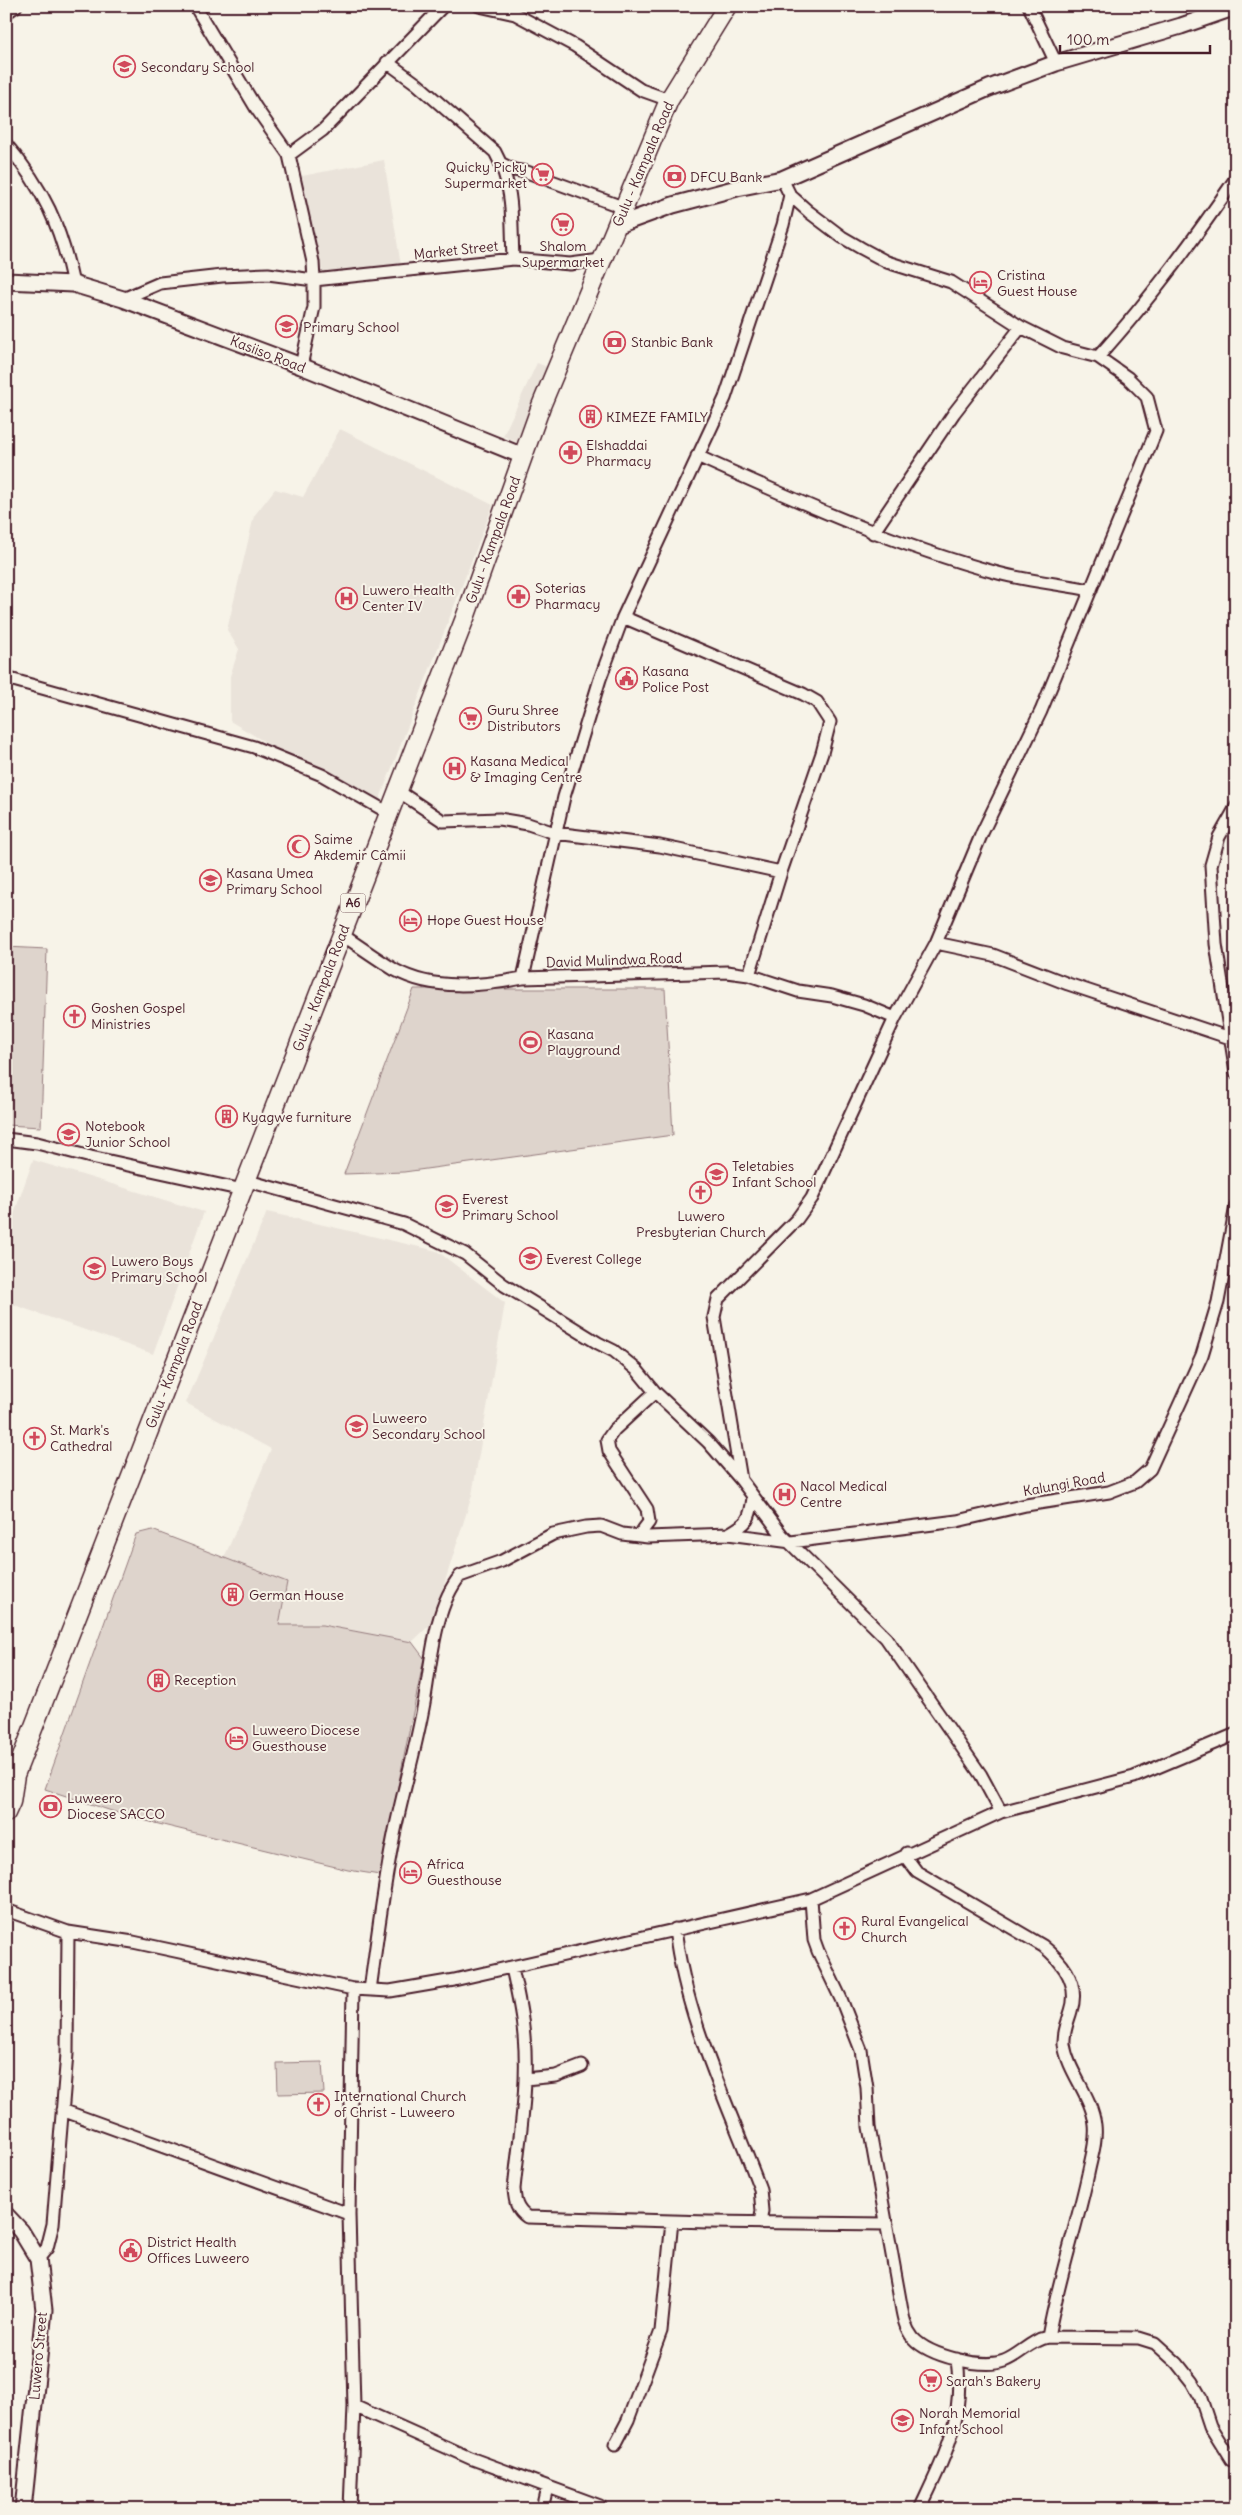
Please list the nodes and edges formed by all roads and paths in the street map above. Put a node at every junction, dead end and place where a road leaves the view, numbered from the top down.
1 (16, 6) edge
2 (195, 6) edge
3 (443, 6) edge
4 (479, 6) edge
5 (727, 6) edge
6 (1029, 6) edge
7 (1236, 7) edge
8 (515, 10) edge
9 (6, 13) edge
10 (387, 62) junction
11 (1056, 64) junction
12 (669, 100) junction
13 (6, 144) edge
14 (289, 155) junction
15 (502, 164) junction
16 (1236, 178) edge
17 (782, 179) junction
18 (790, 195) junction
19 (625, 208) junction
20 (618, 225) junction
21 (513, 259) junction
22 (602, 260) junction
23 (314, 280) junction
24 (6, 281) edge
25 (73, 284) junction
26 (122, 299) junction
27 (1020, 327) junction
28 (1098, 357) junction
29 (301, 366) junction
30 (523, 456) junction
31 (697, 456) junction
32 (873, 532) junction
33 (1091, 590) junction
34 (623, 617) junction
35 (6, 678) edge
36 (398, 791) junction
37 (1236, 807) edge
38 (389, 813) junction
39 (555, 833) junction
40 (781, 872) junction
41 (340, 934) junction
42 (936, 944) junction
43 (749, 975) junction
44 (523, 978) junction
45 (895, 1018) junction
46 (1230, 1038) junction
47 (1236, 1073) edge
48 (6, 1138) edge
49 (245, 1185) junction
50 (1236, 1206) edge
51 (655, 1392) junction
52 (742, 1480) junction
53 (754, 1498) junction
54 (728, 1534) junction
55 (639, 1536) junction
56 (791, 1542) junction
57 (1236, 1734) edge
58 (1001, 1812) junction
59 (6, 1813) edge
60 (907, 1853) junction
61 (811, 1899) junction
62 (6, 1910) edge
63 (675, 1929) junction
64 (68, 1932) junction
65 (512, 1968) junction
66 (353, 1989) junction
67 (370, 1990) junction
68 (582, 2066) dead end
69 (525, 2079) junction
70 (62, 2110) junction
71 (6, 2214) edge
72 (349, 2214) junction
73 (672, 2221) junction
74 (760, 2223) junction
75 (887, 2224) junction
76 (38, 2259) junction
77 (1048, 2336) junction
78 (957, 2358) junction
79 (978, 2365) junction
80 (960, 2384) junction
81 (354, 2406) junction
82 (615, 2445) dead end
83 (1231, 2460) dead end
84 (547, 2487) junction
85 (600, 2506) dead end
86 (23, 2509) edge
87 (350, 2509) edge
88 (542, 2509) edge
89 (920, 2509) edge

1 - 9 street
2 - 14 street
3 - 10 street
4 - 8 street
5 - 12 main road, Gulu - Kampala Road / A6
6 - 11 street
7 - 11 main road
8 - 12 street
10 - 14 street
10 - 15 street
11 - 17 main road
12 - 19 main road, Gulu - Kampala Road / A6
13 - 25 street
14 - 23 street
15 - 19 street
15 - 21 street
16 - 28 street
17 - 18 street
17 - 20 main road
18 - 27 street
18 - 31 street
19 - 20 main road, Gulu - Kampala Road / A6
20 - 22 main road, Gulu - Kampala Road / A6
21 - 22 street, Market Street
21 - 23 street, Market Street
22 - 30 main road, Gulu - Kampala Road / A6
23 - 26 street, Market Street
23 - 29 street
24 - 25 main road, Kasiiso Road
25 - 26 main road, Kasiiso Road
26 - 29 main road, Kasiiso Road
27 - 28 street
27 - 32 street
28 - 33 street
29 - 30 main road, Kasiiso Road
30 - 36 main road, Gulu - Kampala Road / A6
31 - 32 street
31 - 34 street
32 - 33 street
33 - 42 street
34 - 39 street
34 - 40 street
35 - 38 street
36 - 38 main road, Gulu - Kampala Road / A6
36 - 39 street
37 - 46 street
38 - 41 main road, Gulu - Kampala Road / A6
39 - 40 street
39 - 44 street
40 - 43 street
41 - 44 street, David Mulindwa Road
41 - 49 main road, Gulu - Kampala Road / A6
42 - 45 street
42 - 46 street
43 - 44 street, David Mulindwa Road
43 - 45 street, David Mulindwa Road
45 - 52 street
46 - 47 street
48 - 49 street
49 - 51 street
49 - 59 main road, Gulu - Kampala Road / A6
50 - 56 street, Kalungi Road
51 - 52 street
51 - 55 street
52 - 53 street
53 - 54 street
53 - 56 street
54 - 55 street, Kalungi Road
54 - 56 street, Kalungi Road
55 - 67 street, Kalungi Road
56 - 58 street
57 - 58 street
58 - 60 street
60 - 61 street
60 - 77 street
61 - 63 street
61 - 75 street
62 - 64 street
63 - 65 street
63 - 74 street
64 - 66 street
64 - 70 street
65 - 67 street
65 - 69 street
66 - 67 street
66 - 72 street
68 - 69 street
69 - 73 street
70 - 72 street
70 - 76 street
71 - 76 main road, Luwero Street
72 - 81 street
73 - 74 street
73 - 82 street
74 - 75 street
75 - 78 street
76 - 86 main road, Luwero Street
77 - 79 street
77 - 83 street
78 - 79 street
78 - 80 street
79 - 80 street
80 - 89 street
81 - 84 street
81 - 87 street
84 - 85 street
84 - 88 street

